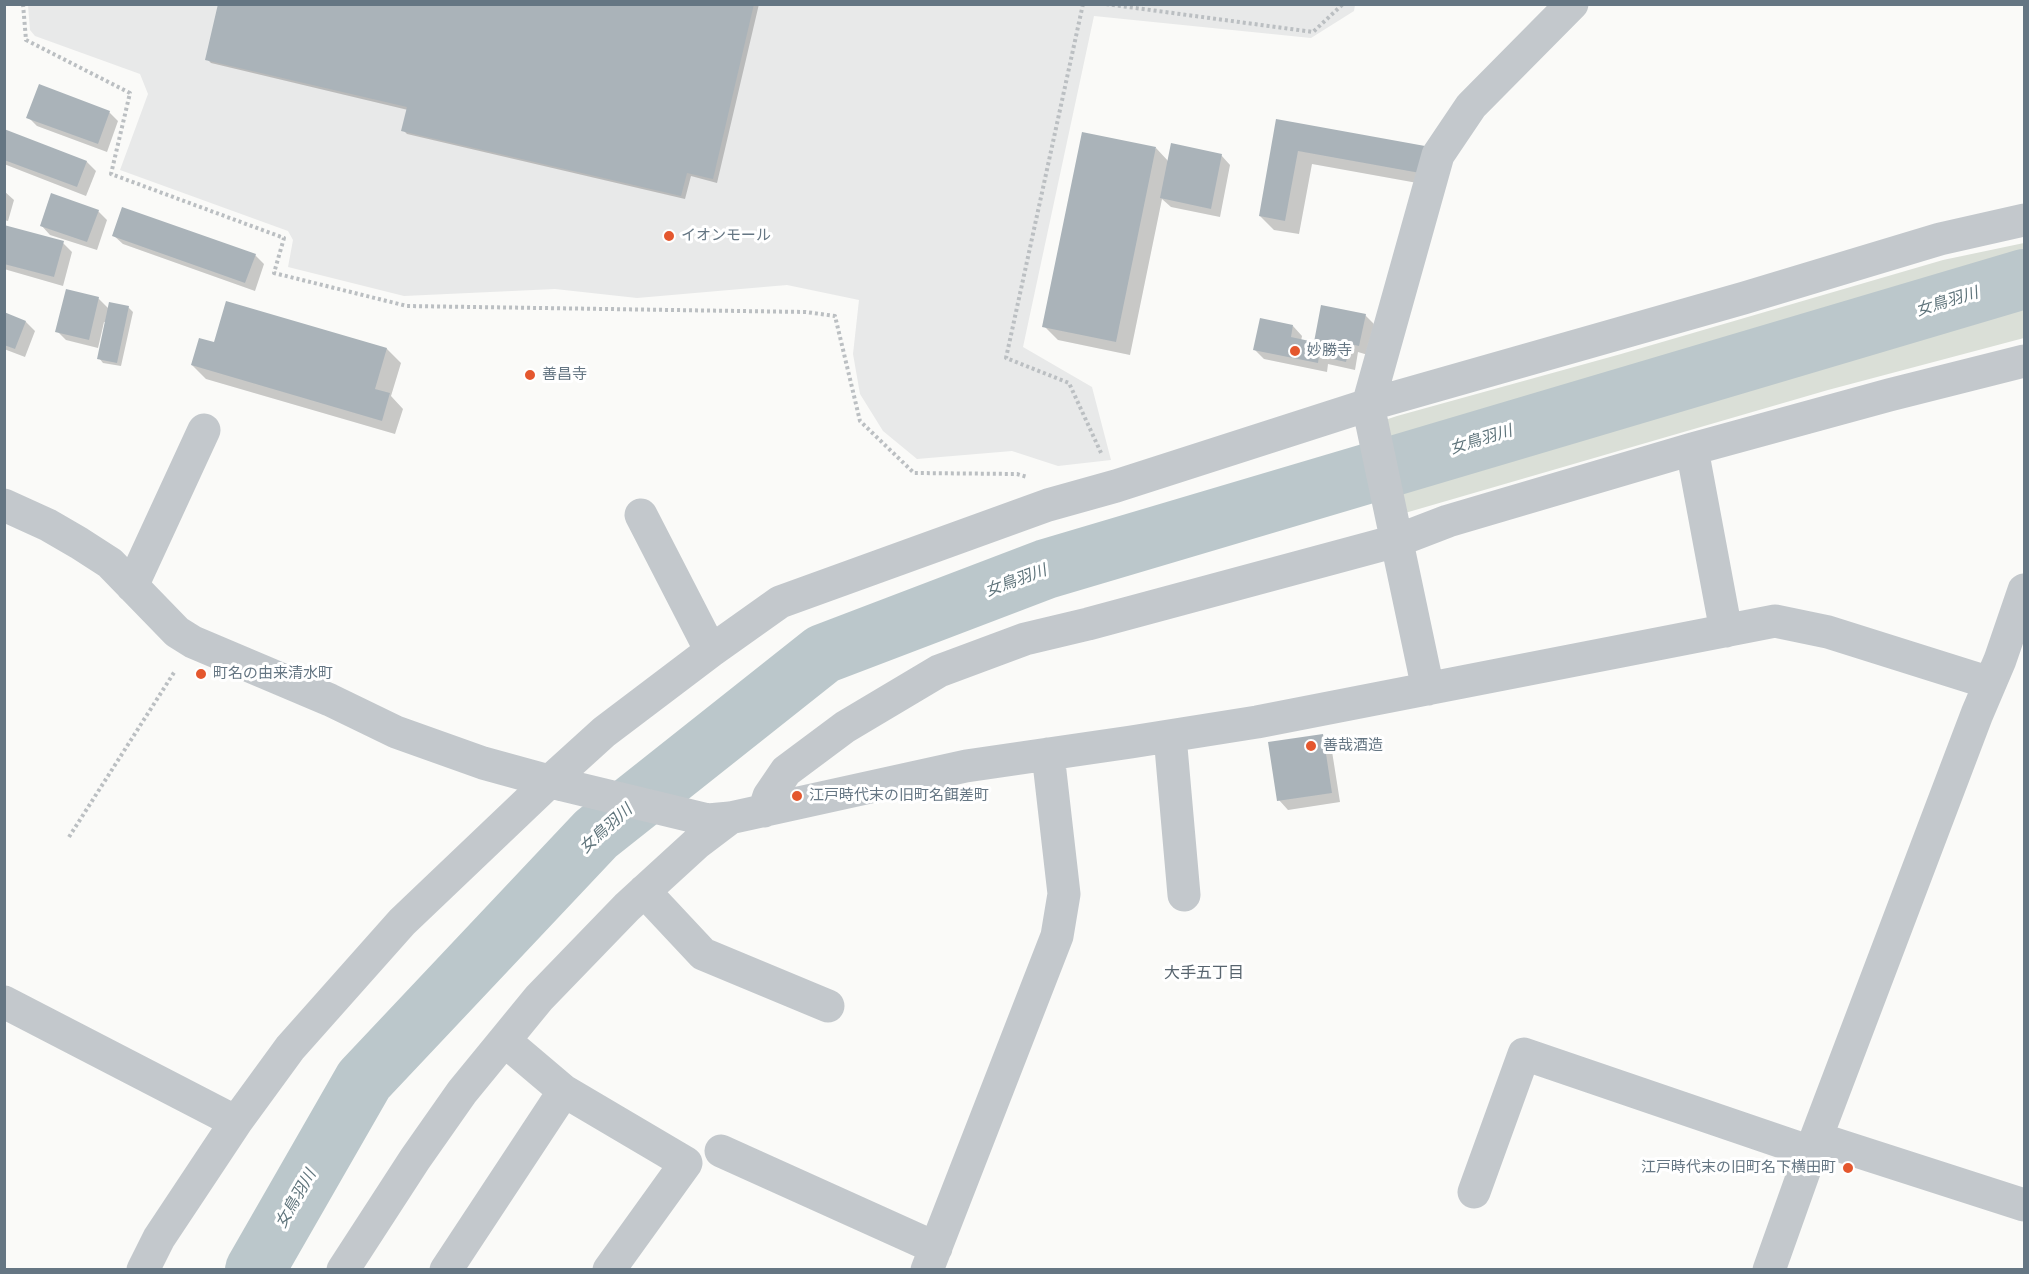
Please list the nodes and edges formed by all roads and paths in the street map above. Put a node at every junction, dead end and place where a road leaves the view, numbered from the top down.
1 (23, 4) edge
2 (1083, 4) edge
3 (1106, 4) edge
4 (1343, 4) edge
5 (1572, 4) edge
6 (2025, 220) edge
7 (2025, 361) edge
8 (1370, 413) junction
9 (204, 430) dead end
10 (1692, 449) junction
11 (1116, 486) junction
12 (4, 505) edge
13 (1048, 506) junction
14 (641, 515) dead end
15 (1394, 532) junction
16 (132, 586) junction
17 (2025, 590) edge
18 (1726, 631) junction
19 (193, 642) junction
20 (711, 651) junction
21 (1990, 683) junction
22 (1428, 689) junction
23 (1170, 736) junction
24 (1048, 754) junction
25 (556, 783) junction
26 (764, 811) junction
27 (719, 819) junction
28 (69, 837) dead end
29 (644, 891) junction
30 (1184, 894) dead end
31 (4, 1002) edge
32 (828, 1006) dead end
33 (505, 1041) junction
34 (564, 1091) junction
35 (236, 1122) junction
36 (1814, 1145) junction
37 (721, 1151) dead end
38 (1474, 1192) dead end
39 (2025, 1204) edge
40 (931, 1258) edge
41 (143, 1269) edge
42 (343, 1269) edge
43 (446, 1269) edge
44 (609, 1269) edge
45 (1769, 1269) edge

1 - 13 path
2 - 11 path
3 - 4 path
5 - 8 street
6 - 8 street
7 - 10 street
8 - 11 street
8 - 15 street
9 - 16 street
10 - 15 street
10 - 18 street
11 - 13 street
12 - 16 street
13 - 20 street
14 - 20 street
15 - 22 street
15 - 26 street
16 - 19 street
17 - 21 street
18 - 21 street
18 - 22 street
19 - 25 street
19 - 28 path
20 - 25 street
21 - 36 street
22 - 23 street
23 - 24 street
23 - 30 street
24 - 26 street
24 - 40 street
25 - 27 street
25 - 35 street
26 - 27 street
27 - 29 street
29 - 32 street
29 - 33 street
31 - 35 street
33 - 34 street
33 - 42 street
34 - 43 street
34 - 44 street
35 - 41 street
36 - 38 street
36 - 39 street
36 - 45 street
37 - 40 street

